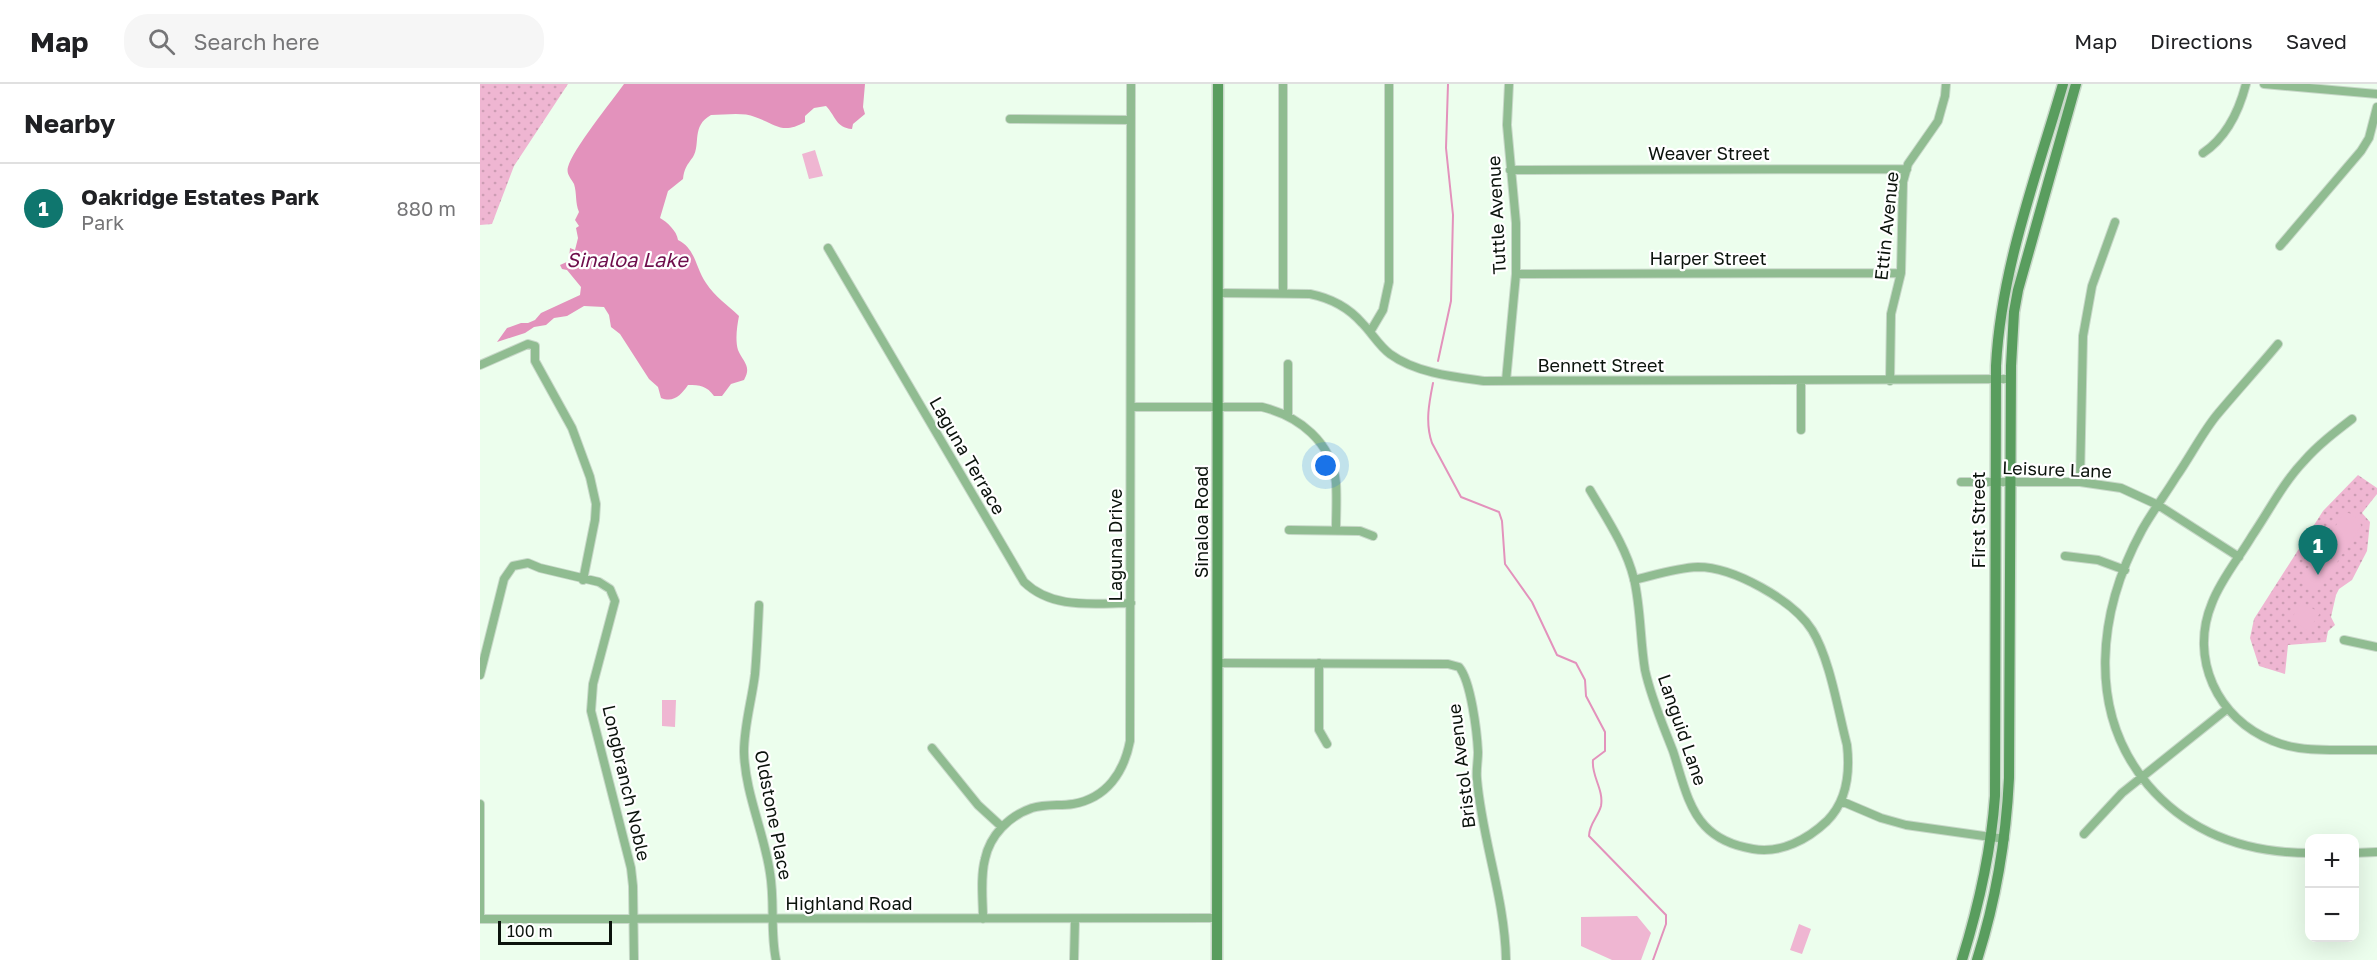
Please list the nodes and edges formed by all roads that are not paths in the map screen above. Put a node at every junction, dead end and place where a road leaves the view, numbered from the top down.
1 (1131, 84) edge
2 (1218, 84) edge
3 (1283, 84) edge
4 (1389, 84) edge
5 (1509, 84) edge
6 (1946, 84) edge
7 (2063, 84) edge
8 (2076, 84) edge
9 (2246, 84) edge
10 (2264, 84) edge
11 (2377, 94) edge
12 (2377, 107) edge
13 (1010, 119) dead end
14 (1131, 120) junction
15 (2203, 153) dead end
16 (1907, 169) junction
17 (1510, 170) junction
18 (2115, 222) dead end
19 (2280, 246) dead end
20 (828, 248) dead end
21 (1901, 273) junction
22 (1516, 274) junction
23 (1218, 293) junction
24 (1283, 293) junction
25 (1370, 332) junction
26 (2278, 344) dead end
27 (1288, 364) dead end
28 (480, 365) edge
29 (2011, 379) junction
30 (1996, 380) junction
31 (1506, 381) junction
32 (1801, 381) junction
33 (1890, 381) junction
34 (1131, 406) junction
35 (1219, 407) junction
36 (1288, 415) junction
37 (2352, 419) dead end
38 (1801, 430) dead end
39 (1961, 482) dead end
40 (1996, 482) junction
41 (2010, 482) junction
42 (2080, 482) junction
43 (1590, 490) dead end
44 (2158, 505) junction
45 (1289, 530) dead end
46 (1336, 530) junction
47 (1373, 536) dead end
48 (2066, 556) dead end
49 (2239, 557) junction
50 (2126, 570) junction
51 (583, 580) junction
52 (1634, 580) junction
53 (1131, 603) junction
54 (759, 605) dead end
55 (2344, 640) dead end
56 (2377, 647) edge
57 (1218, 663) junction
58 (1319, 663) junction
59 (480, 675) edge
60 (2227, 709) junction
61 (1327, 744) dead end
62 (932, 748) dead end
63 (2377, 750) edge
64 (2142, 778) junction
65 (1840, 801) junction
66 (480, 804) edge
67 (1002, 827) junction
68 (2084, 834) dead end
69 (1991, 838) junction
70 (2005, 839) junction
71 (2377, 852) edge
72 (2305, 853) edge
73 (2359, 853) edge
74 (1217, 918) junction
75 (480, 919) edge
76 (634, 919) junction
77 (772, 919) junction
78 (983, 919) junction
79 (1075, 919) junction
80 (634, 960) edge
81 (776, 960) edge
82 (1074, 960) edge
83 (1217, 960) edge
84 (1506, 960) edge
85 (1962, 960) edge
86 (1977, 960) edge

1 - 14 street, Laguna Drive
2 - 23 main road, Sinaloa Road
3 - 24 street
4 - 25 street
5 - 17 street, Tuttle Avenue
6 - 16 street, Ettin Avenue
7 - 30 main road, First Street
8 - 29 main road, First Street
9 - 15 street
10 - 11 street
12 - 19 street
13 - 14 street
14 - 34 street, Laguna Drive
16 - 17 street, Weaver Street
16 - 21 street, Ettin Avenue
17 - 22 street, Tuttle Avenue
18 - 42 street
20 - 53 street, Laguna Terrace
21 - 22 street, Harper Street
21 - 33 street, Ettin Avenue
22 - 31 street, Tuttle Avenue
23 - 24 street, Bennett Street
23 - 35 main road, Sinaloa Road
24 - 25 street, Bennett Street
25 - 31 street, Bennett Street
26 - 44 street
27 - 36 street
28 - 51 street
29 - 30 street, Bennett Street
29 - 41 main road, First Street
30 - 33 street, Bennett Street
30 - 40 main road, First Street
31 - 32 street, Bennett Street
32 - 33 street, Bennett Street
32 - 38 street
34 - 35 street
34 - 53 street, Laguna Drive
35 - 36 street
35 - 57 main road, Sinaloa Road
36 - 46 street
37 - 49 street
39 - 40 street, Leisure Lane
40 - 41 street, Leisure Lane
40 - 69 main road, First Street
41 - 42 street, Leisure Lane
41 - 70 main road, First Street
42 - 44 street, Leisure Lane
43 - 52 street, Languid Lane
44 - 49 street, Leisure Lane
44 - 50 street
45 - 46 street
46 - 47 street
48 - 50 street
49 - 60 street
50 - 64 street
51 - 59 street, Longbranch Noble
51 - 76 street, Longbranch Noble
52 - 65 street
52 - 65 street, Languid Lane
53 - 67 street, Laguna Drive
54 - 77 street, Oldstone Place
55 - 56 street
57 - 58 street, Bristol Avenue
57 - 74 main road, Sinaloa Road
58 - 61 street
58 - 84 street, Bristol Avenue
60 - 63 street
60 - 64 street
62 - 67 street
64 - 68 street
64 - 72 street
65 - 69 street
66 - 75 street
67 - 78 street, Laguna Drive
69 - 70 street
69 - 85 main road, First Street
70 - 86 main road, First Street
71 - 73 street
74 - 79 street, Highland Road
74 - 83 main road, Sinaloa Road
75 - 76 street, Highland Road
76 - 77 street, Highland Road
76 - 80 street, Longbranch Noble
77 - 78 street, Highland Road
77 - 81 street, Oldstone Place
78 - 79 street, Highland Road
79 - 82 street

